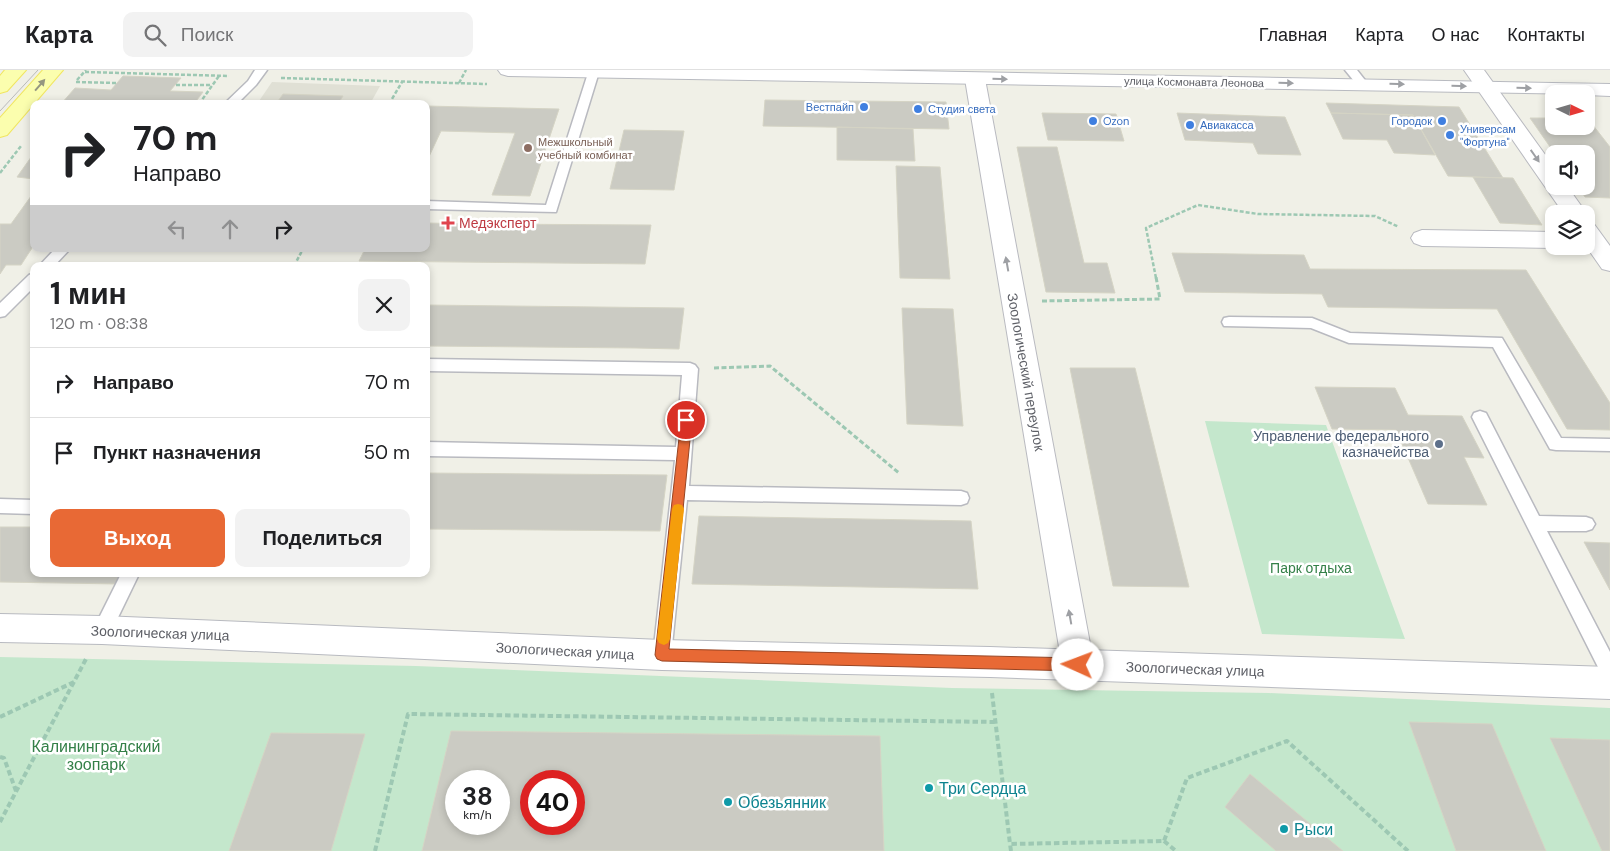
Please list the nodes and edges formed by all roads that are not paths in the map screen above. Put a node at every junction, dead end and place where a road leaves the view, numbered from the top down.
1 (16, 70) edge
2 (53, 70) edge
3 (261, 70) edge
4 (508, 70) edge
5 (1474, 70) edge
6 (1549, 70) edge
7 (566, 71) edge
8 (593, 72) junction
9 (945, 74) edge
10 (1060, 75) edge
11 (1356, 77) edge
12 (975, 79) junction
13 (1560, 85) edge
14 (1486, 86) junction
15 (0, 87) edge
16 (1545, 88) edge
17 (1595, 90) edge
18 (1610, 90) edge
19 (234, 100) edge
20 (0, 131) edge
21 (1545, 170) edge
22 (430, 205) edge
23 (1422, 238) road end
24 (1545, 240) edge
25 (1595, 244) edge
26 (60, 252) edge
27 (50, 262) edge
28 (1610, 263) edge
29 (30, 282) edge
30 (0, 312) edge
31 (1229, 322) dead end
32 (430, 365) edge
33 (1480, 417) dead end
34 (1610, 445) edge
35 (430, 449) edge
36 (684, 454) junction
37 (679, 493) junction
38 (961, 498) dead end
39 (0, 506) edge
40 (30, 507) edge
41 (1534, 523) junction
42 (1586, 524) dead end
43 (128, 577) edge
44 (0, 628) edge
45 (102, 630) junction
46 (662, 655) junction
47 (1078, 665) junction
48 (1610, 671) edge
49 (1610, 683) edge

1 - 15 main road
20 -> 2 main road
3 - 19 lane
4 - 7 street, улица Космонавта Леонова
5 - 14 street
6 - 13 street
7 - 8 street, улица Космонавта Леонова
8 - 9 street, улица Космонавта Леонова
8 - 22 lane
9 - 12 street, улица Космонавта Леонова
10 -> 11 street, улица Космонавта Леонова
12 -> 10 street, улица Космонавта Леонова
11 -> 14 street, улица Космонавта Леонова
47 -> 12 street, Зоологический переулок
14 -> 16 street, улица Космонавта Леонова
14 -> 21 street
17 - 18 street, улица Космонавта Леонова
23 - 24 street
25 - 28 street
26 - 27 lane
29 - 30 lane
31 - 34 lane
32 - 36 lane
33 - 41 lane
35 - 36 lane
36 - 37 lane
37 - 38 lane
37 - 46 lane
39 - 40 lane
41 - 42 lane
41 - 48 lane
43 - 45 lane
44 - 45 street, Зоологическая улица
45 - 46 street, Зоологическая улица
46 - 47 street, Зоологическая улица
47 - 49 street, Зоологическая улица

